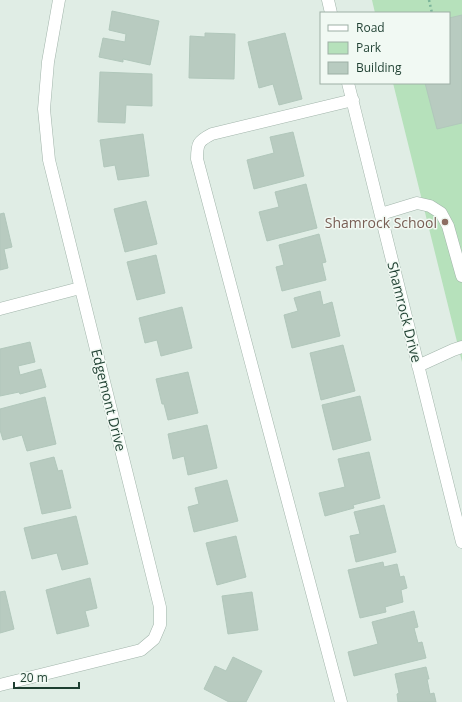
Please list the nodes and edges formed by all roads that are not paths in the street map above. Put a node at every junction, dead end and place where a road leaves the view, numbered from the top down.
1 (59, 0) edge
2 (328, 0) edge
3 (331, 12) edge
4 (348, 84) edge
5 (353, 100) junction
6 (381, 214) junction
7 (462, 276) edge
8 (80, 288) junction
9 (0, 309) edge
10 (462, 347) edge
11 (418, 366) junction
12 (462, 542) edge
13 (0, 685) edge
14 (341, 702) edge

1 - 8 street, Edgemont Drive
2 - 3 street
4 - 5 street, Shamrock Drive
5 - 6 street, Shamrock Drive
5 - 14 street
6 - 7 street
6 - 11 street, Shamrock Drive
8 - 9 street
8 - 13 street, Edgemont Drive
10 - 11 street
11 - 12 street, Shamrock Drive

